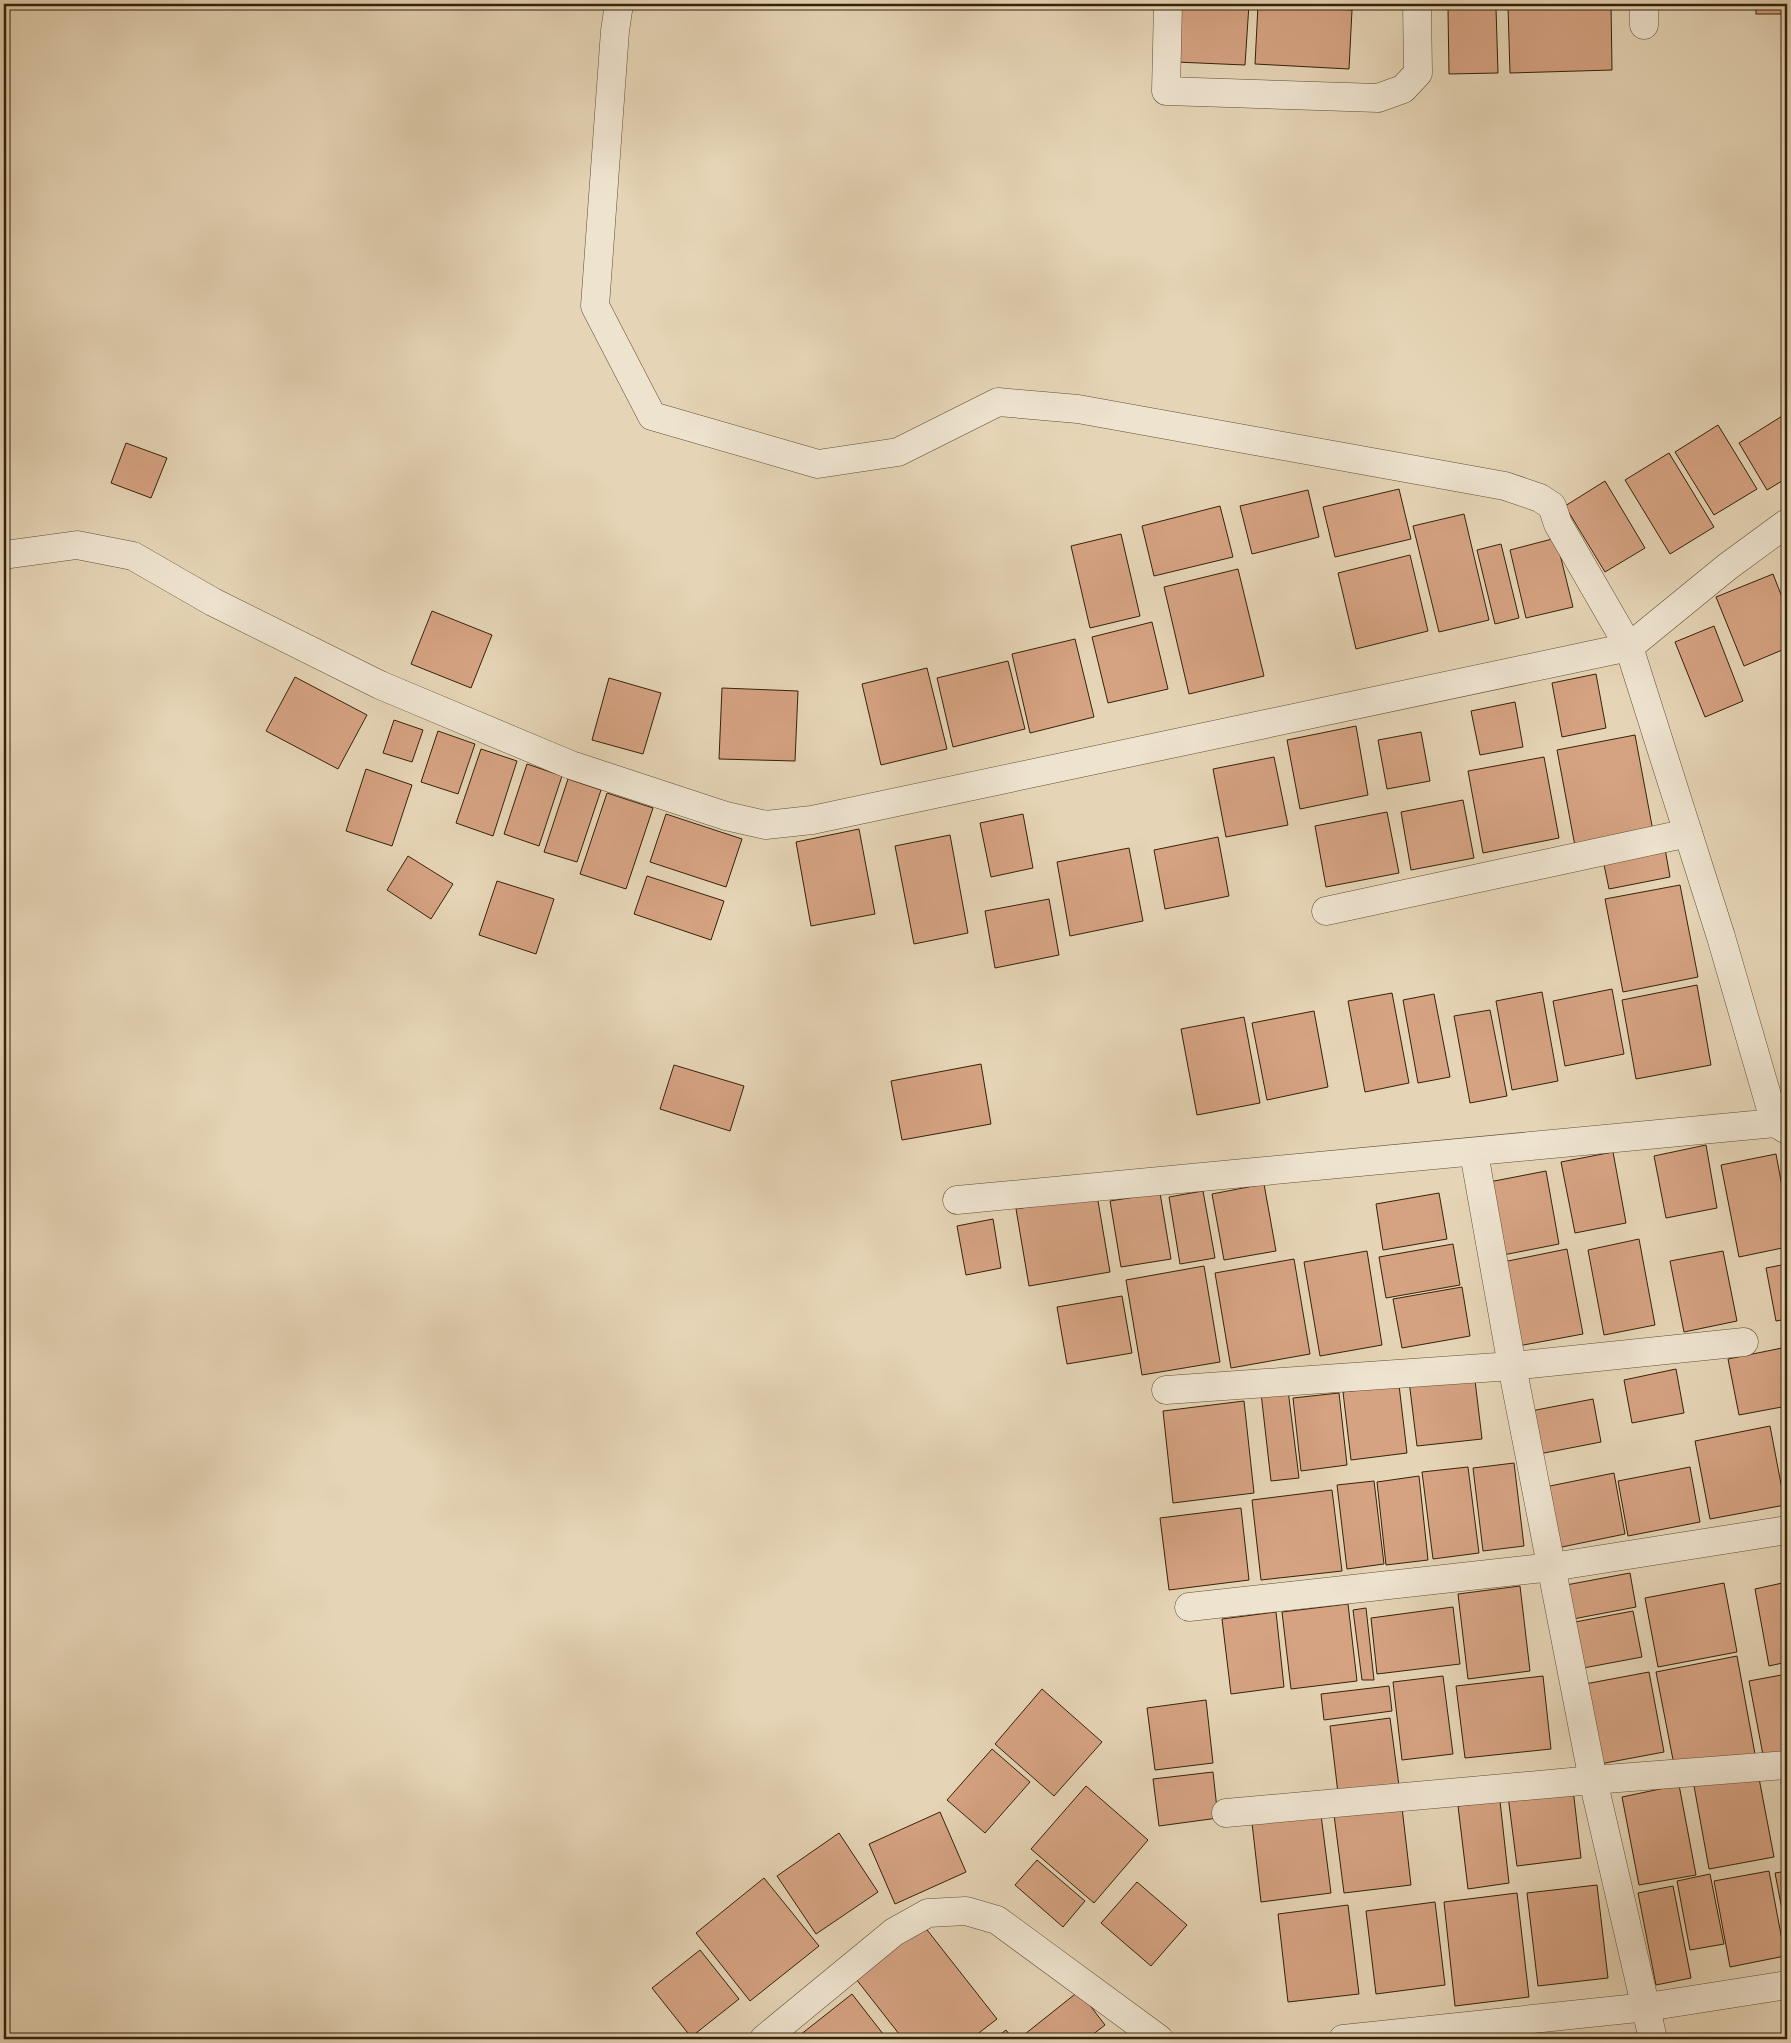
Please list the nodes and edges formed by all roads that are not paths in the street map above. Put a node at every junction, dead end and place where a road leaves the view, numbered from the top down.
1 (619, 4) edge
2 (1168, 4) edge
3 (1417, 4) edge
4 (1787, 523) edge
5 (4, 555) edge
6 (1629, 647) junction
7 (1688, 833) junction
8 (1326, 912) dead end
9 (1781, 1126) edge
10 (1474, 1153) junction
11 (957, 1200) dead end
12 (1744, 1342) dead end
13 (1512, 1366) junction
14 (1166, 1390) dead end
15 (1787, 1530) edge
16 (1552, 1567) junction
17 (1189, 1607) dead end
18 (1787, 1765) edge
19 (1593, 1780) junction
20 (1226, 1813) dead end
21 (1787, 1985) edge
22 (1647, 2007) junction
23 (764, 2039) edge
24 (1158, 2039) edge
25 (1343, 2039) edge
26 (1653, 2039) edge

1 - 6 street
2 - 3 street
4 - 6 street
5 - 6 street
6 - 7 street
7 - 8 street
7 - 9 street
9 - 10 street
10 - 11 street
10 - 13 street
12 - 13 street
13 - 14 street
13 - 16 street
15 - 16 street
16 - 17 street
16 - 19 street
18 - 19 street
19 - 20 street
19 - 22 street
21 - 22 street
22 - 25 street
22 - 26 street
23 - 24 street

